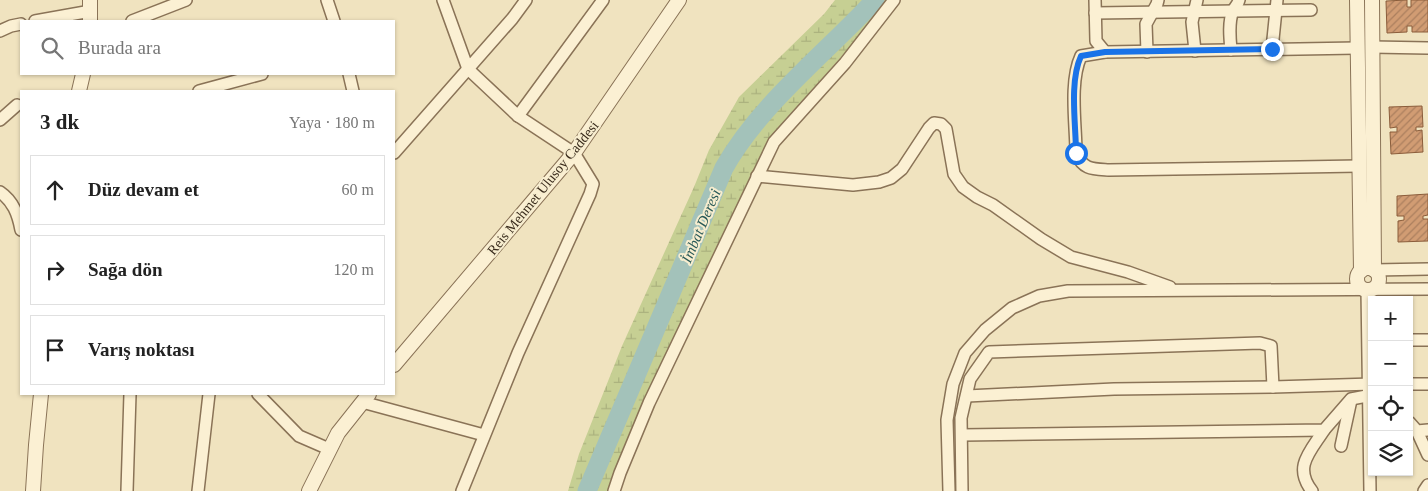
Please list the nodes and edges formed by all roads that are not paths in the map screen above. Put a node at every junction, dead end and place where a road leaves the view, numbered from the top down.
1 (186, 0) edge
2 (327, 0) edge
3 (443, 0) edge
4 (526, 0) edge
5 (603, 0) edge
6 (679, 0) edge
7 (894, 0) edge
8 (1095, 0) edge
9 (1158, 0) edge
10 (1197, 0) edge
11 (1239, 0) edge
12 (1357, 0) edge
13 (1372, 0) edge
14 (1276, 5) edge
15 (1311, 10) dead end
16 (90, 11) edge
17 (1233, 11) junction
18 (1195, 12) junction
19 (1095, 13) junction
20 (1153, 13) junction
21 (40, 20) edge
22 (135, 20) edge
23 (334, 20) edge
24 (20, 24) edge
25 (0, 31) edge
26 (1372, 47) junction
27 (1357, 48) junction
28 (1428, 48) edge
29 (1272, 49) junction
30 (1231, 50) junction
31 (1195, 51) junction
32 (1105, 52) junction
33 (1147, 52) junction
34 (468, 69) junction
35 (83, 75) edge
36 (258, 75) edge
37 (349, 75) edge
38 (79, 90) edge
39 (204, 90) edge
40 (353, 90) edge
41 (17, 105) dead end
42 (518, 116) junction
43 (0, 120) edge
44 (395, 152) edge
45 (574, 153) junction
46 (1359, 166) junction
47 (756, 176) junction
48 (0, 192) edge
49 (20, 223) edge
50 (1428, 269) edge
51 (1367, 270) junction
52 (1428, 289) edge
53 (1179, 290) junction
54 (1367, 290) junction
55 (1368, 307) edge
56 (1413, 340) edge
57 (1428, 340) edge
58 (1370, 341) edge
59 (395, 364) edge
60 (1413, 384) edge
61 (1428, 384) edge
62 (1346, 385) junction
63 (1370, 386) edge
64 (1273, 388) junction
65 (1368, 390) edge
66 (1368, 391) edge
67 (41, 395) edge
68 (130, 395) edge
69 (208, 395) edge
70 (259, 395) edge
71 (967, 396) junction
72 (366, 398) edge
73 (1351, 399) junction
74 (1418, 428) edge
75 (1324, 430) junction
76 (1370, 431) edge
77 (484, 435) junction
78 (962, 436) junction
79 (1341, 446) dead end
80 (329, 449) junction
81 (1428, 455) edge
82 (1428, 486) edge
83 (31, 489) edge
84 (127, 491) edge
85 (198, 491) edge
86 (309, 491) edge
87 (462, 491) edge
88 (614, 491) edge
89 (949, 491) edge
90 (962, 491) edge
91 (1312, 491) edge
92 (1370, 491) edge
93 (1424, 491) edge

1 - 22 street
2 - 23 street
3 - 34 street
4 - 34 street
5 - 42 street
6 - 45 street, Reis Mehmet Ulusoy Caddesi
7 - 47 street
8 - 19 street
9 - 20 street
10 - 18 street
11 - 17 street
12 - 27 street
13 - 26 street
14 - 15 street
14 - 17 street
14 - 29 street
16 - 21 street
17 - 18 street
17 - 30 street
18 - 20 street
18 - 31 street
19 - 20 street
19 - 32 street
20 - 33 street
24 - 25 street
26 - 27 street
26 - 28 street
26 - 51 street
27 - 29 street
27 - 46 street
29 - 30 street
30 - 31 street
31 - 33 street
32 - 33 street
32 - 46 street
34 - 42 street
34 - 44 street
35 - 38 street
36 - 39 street
37 - 40 street
41 - 43 street
42 - 45 street
45 - 59 street, Reis Mehmet Ulusoy Caddesi
45 - 77 street
46 - 51 street
47 - 53 street
47 - 88 street
48 - 49 street
50 - 51 street
51 - 54 street
52 - 54 street
53 - 54 street
53 - 89 street
54 - 55 street
56 - 57 street
58 - 63 street
60 - 61 street
62 - 64 street
62 - 65 street
62 - 73 street
64 - 71 street
64 - 71 street
66 - 73 street
67 - 83 street
68 - 84 street
69 - 85 street
70 - 80 street
71 - 78 street
72 - 77 street
72 - 80 street
73 - 75 street
73 - 79 street
74 - 81 street
75 - 78 street
75 - 91 street
76 - 92 street
77 - 87 street
78 - 90 street
80 - 86 street
82 - 93 street

